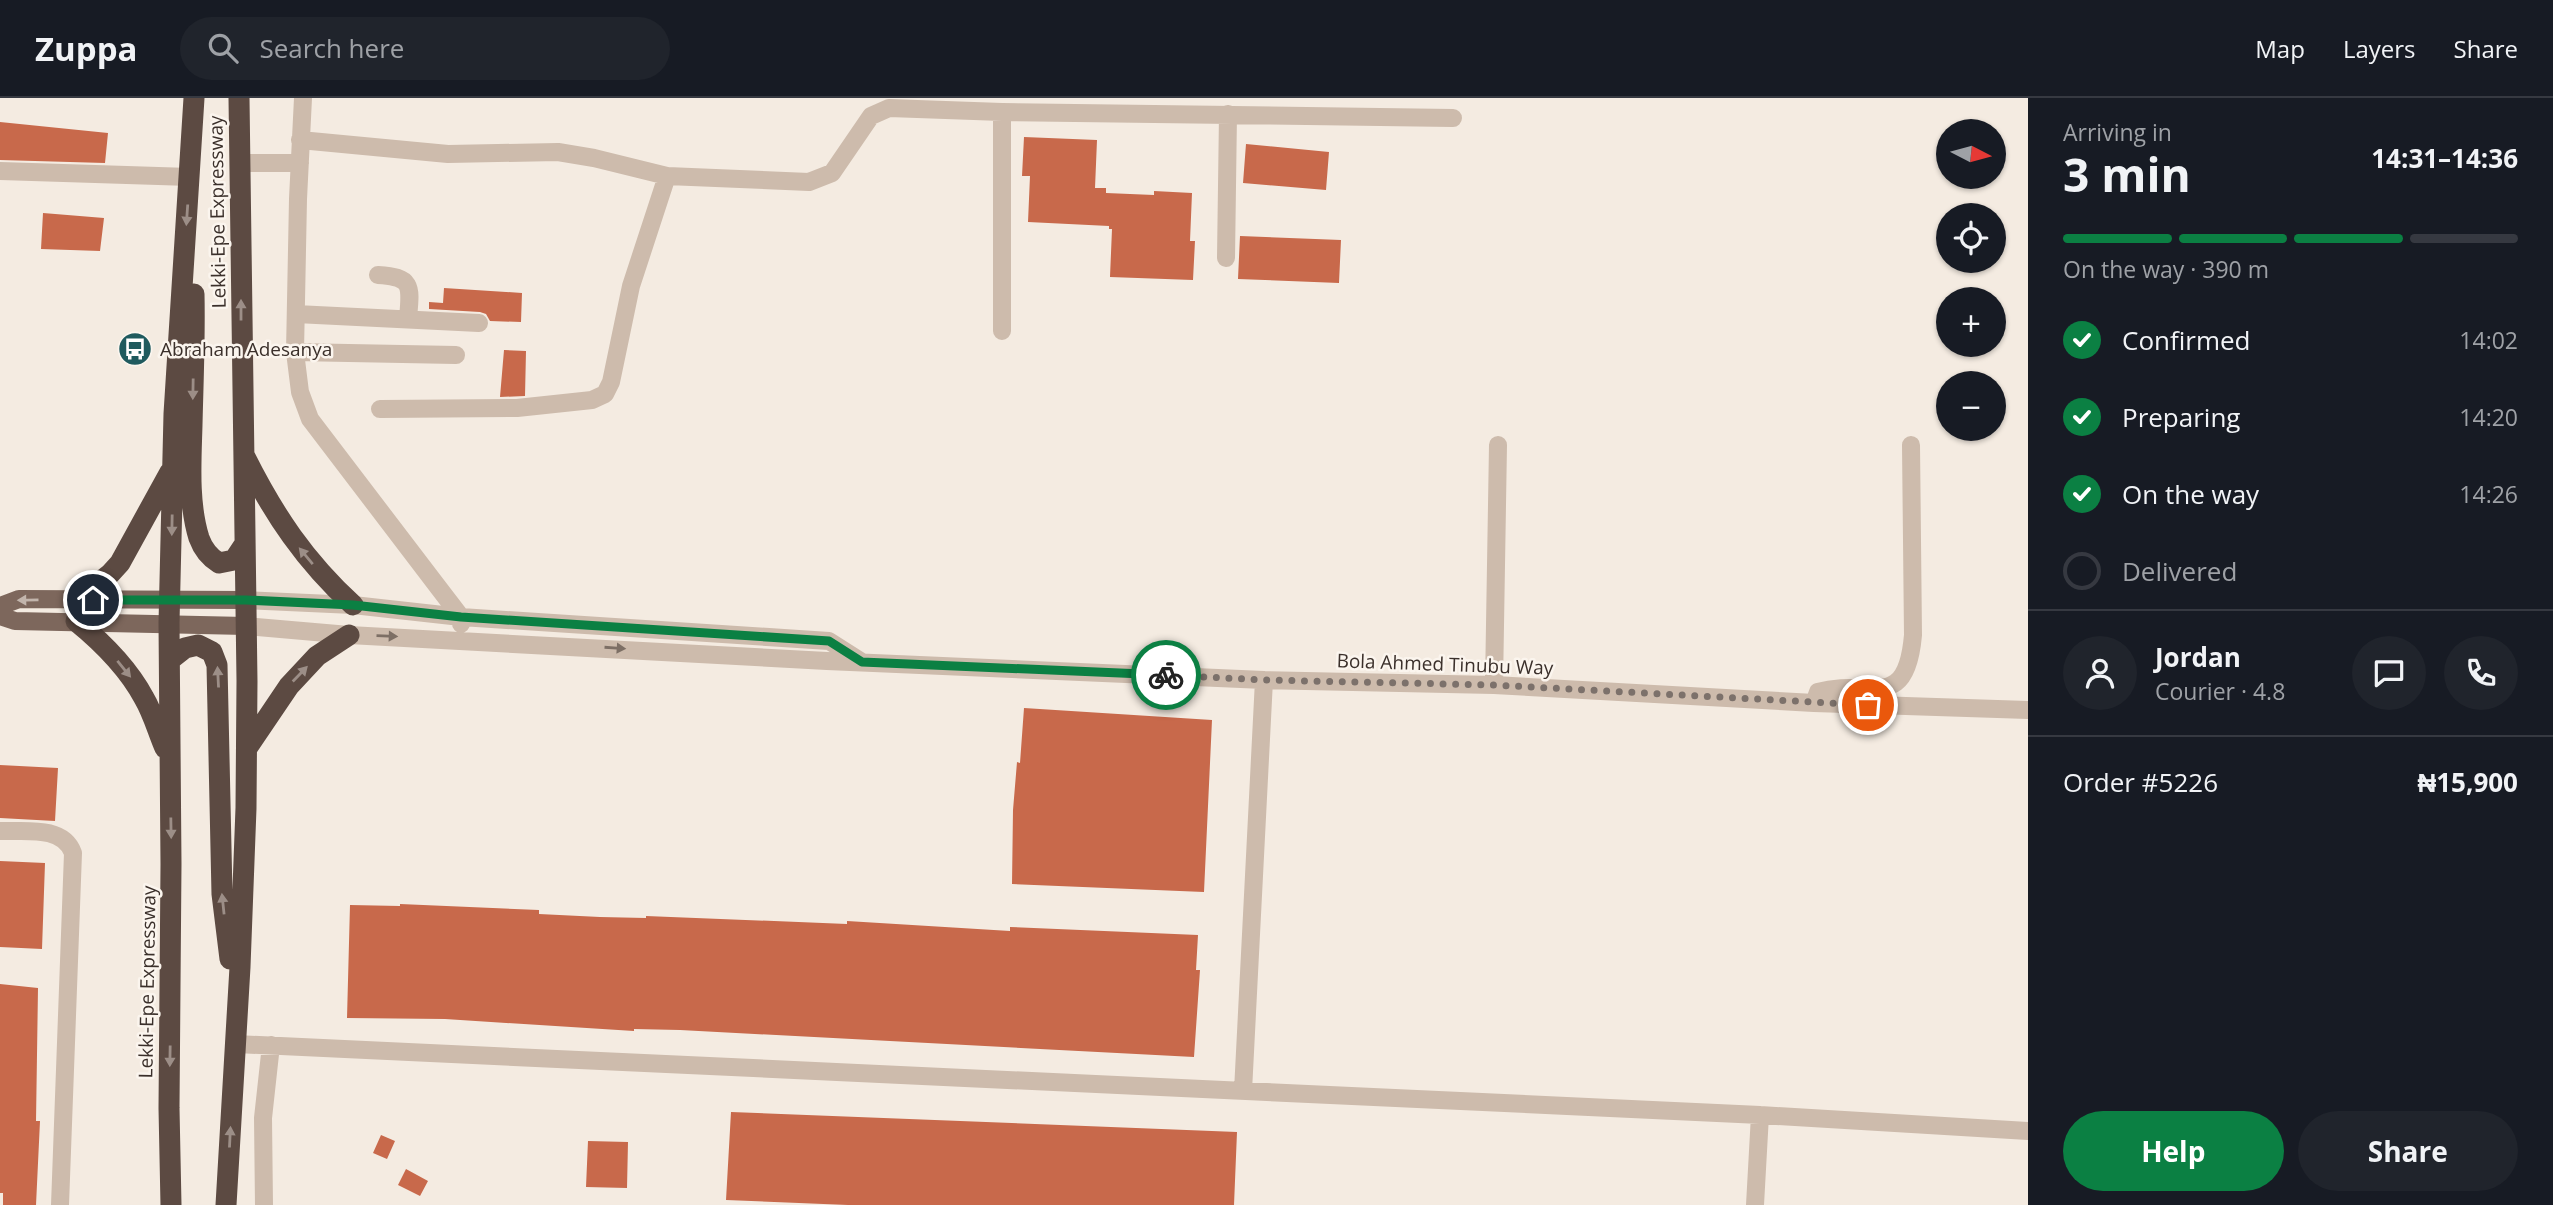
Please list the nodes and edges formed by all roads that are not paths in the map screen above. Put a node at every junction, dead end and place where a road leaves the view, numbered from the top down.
1 (194, 98) edge
2 (239, 98) edge
3 (303, 98) edge
4 (1002, 112) junction
5 (1228, 114) junction
6 (1452, 118) dead end
7 (300, 140) junction
8 (239, 163) junction
9 (300, 163) junction
10 (0, 172) edge
11 (667, 176) junction
12 (190, 177) junction
13 (185, 248) junction
14 (1226, 258) dead end
15 (378, 275) dead end
16 (296, 314) junction
17 (408, 318) junction
18 (479, 323) dead end
19 (1003, 331) dead end
20 (295, 352) junction
21 (456, 355) dead end
22 (380, 409) dead end
23 (1497, 445) dead end
24 (1911, 445) dead end
25 (242, 452) junction
26 (173, 467) junction
27 (244, 545) junction
28 (170, 599) junction
29 (246, 600) junction
30 (353, 605) junction
31 (0, 606) edge
32 (76, 611) junction
33 (0, 616) edge
34 (461, 617) junction
35 (169, 623) junction
36 (246, 626) junction
37 (349, 635) junction
38 (460, 639) junction
39 (171, 659) junction
40 (862, 662) junction
41 (1264, 680) junction
42 (1494, 685) junction
43 (1814, 703) junction
44 (2028, 710) edge
45 (246, 750) junction
46 (170, 760) junction
47 (0, 831) edge
48 (237, 1020) junction
49 (236, 1044) junction
50 (271, 1045) junction
51 (1243, 1091) junction
52 (1760, 1115) junction
53 (2028, 1131) edge
54 (60, 1205) edge
55 (171, 1205) edge
56 (226, 1205) edge
57 (264, 1205) edge
58 (1755, 1205) edge

1 - 12 highway, Lekki-Epe Expressway
2 - 8 highway, Lekki-Epe Expressway
3 - 7 street
4 - 5 street
4 - 11 street
4 - 19 street
5 - 6 street
5 - 14 street
7 - 9 street
7 - 11 street
8 - 9 street
25 -> 8 highway, Lekki-Epe Expressway
9 - 16 street
10 - 12 street
11 - 22 street
12 -> 13 highway, Lekki-Epe Expressway
13 - 26 highway, Lekki-Epe Expressway
13 -> 27 highway
15 - 17 street
16 - 17 street
16 - 20 street
17 - 18 street
20 - 21 street
20 - 34 street
23 - 42 street
24 - 43 street
25 - 27 highway, Lekki-Epe Expressway
30 -> 25 highway
26 -> 28 highway, Lekki-Epe Expressway
26 - 32 highway
27 - 29 highway, Lekki-Epe Expressway
28 - 29 main road
28 - 32 main road
28 - 35 highway, Lekki-Epe Expressway
29 - 30 street
29 - 36 highway, Lekki-Epe Expressway
30 - 34 street
32 -> 31 main road
32 - 33 main road
32 - 35 main road
32 -> 46 highway
34 - 38 street
34 - 40 street
35 - 36 main road
35 - 39 highway, Lekki-Epe Expressway
36 - 37 street, Bola Ahmed Tinubu Way
36 - 45 highway, Lekki-Epe Expressway
37 -> 38 street, Bola Ahmed Tinubu Way
45 -> 37 highway
38 -> 40 street, Bola Ahmed Tinubu Way
39 - 46 highway, Lekki-Epe Expressway
48 -> 39 highway
40 - 41 street, Bola Ahmed Tinubu Way
41 - 42 street, Bola Ahmed Tinubu Way
41 - 51 street
42 - 43 street, Bola Ahmed Tinubu Way
43 - 44 street, Bola Ahmed Tinubu Way
45 - 48 highway, Lekki-Epe Expressway
46 -> 55 highway, Lekki-Epe Expressway
47 - 54 street
48 - 49 highway
49 - 50 street
56 -> 49 highway
50 - 51 street
50 - 57 street
51 - 52 street
52 - 53 street
52 - 58 street

